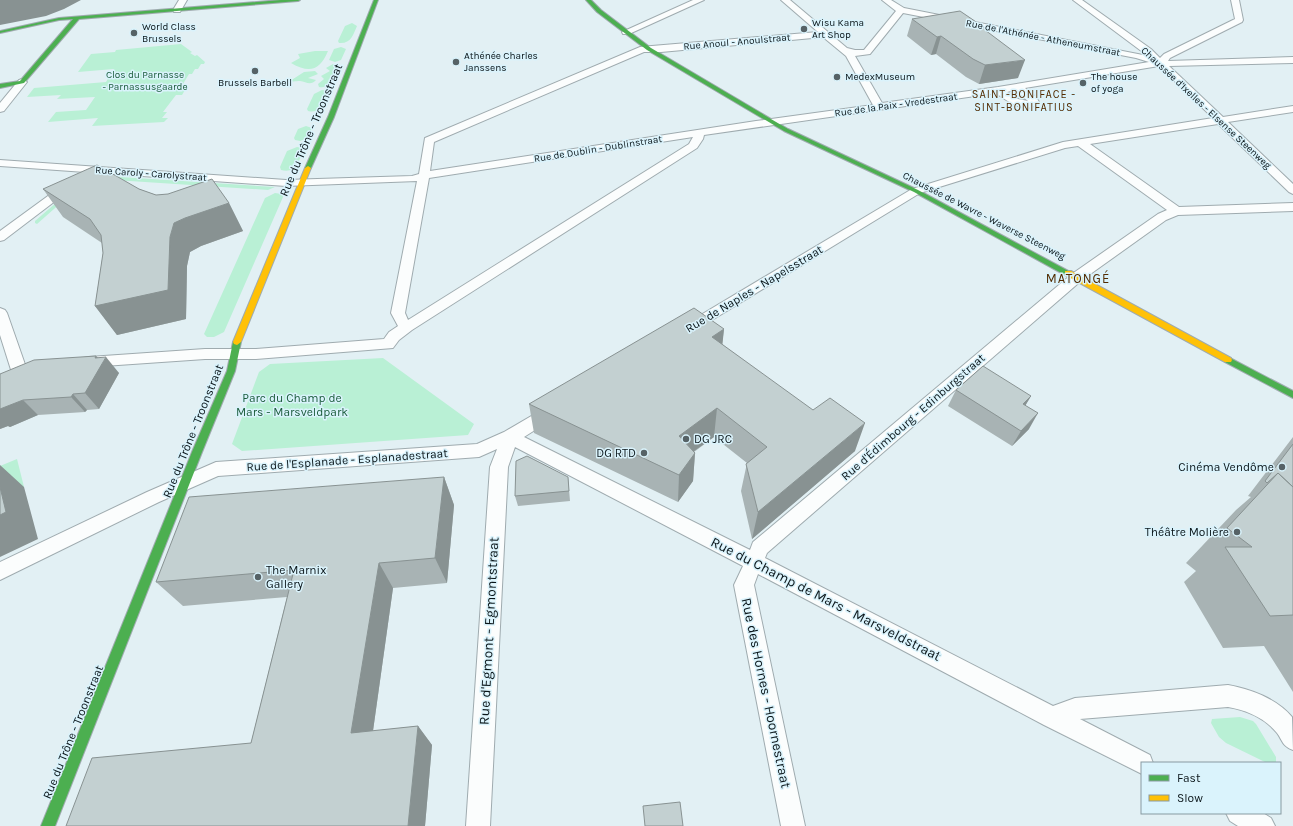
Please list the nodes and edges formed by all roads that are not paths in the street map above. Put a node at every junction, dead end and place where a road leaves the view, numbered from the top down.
1 (183, 0) edge
2 (298, 0) edge
3 (376, 0) edge
4 (588, 0) edge
5 (785, 0) edge
6 (886, 0) edge
7 (1077, 0) edge
8 (1235, 0) edge
9 (697, 1) edge
10 (177, 10) junction
11 (901, 10) junction
12 (78, 18) junction
13 (0, 32) edge
14 (626, 32) junction
15 (824, 34) junction
16 (1186, 48) junction
17 (649, 49) junction
18 (844, 50) junction
19 (1293, 60) edge
20 (1216, 62) junction
21 (1161, 63) junction
22 (22, 82) junction
23 (0, 86) edge
24 (1017, 87) junction
25 (998, 90) junction
26 (880, 107) junction
27 (0, 109) edge
28 (1293, 109) edge
29 (1221, 121) junction
30 (773, 122) junction
31 (699, 134) junction
32 (1080, 142) junction
33 (0, 163) edge
34 (88, 170) junction
35 (424, 176) junction
36 (302, 182) junction
37 (1293, 190) edge
38 (916, 191) junction
39 (1293, 207) edge
40 (1176, 211) junction
41 (0, 237) edge
42 (1077, 277) junction
43 (0, 313) edge
44 (407, 327) junction
45 (680, 333) edge
46 (234, 354) junction
47 (75, 363) edge
48 (20, 373) edge
49 (1293, 395) edge
50 (564, 403) edge
51 (510, 437) junction
52 (185, 482) junction
53 (754, 562) junction
54 (0, 572) edge
55 (1052, 716) junction
56 (1293, 739) edge
57 (1141, 762) edge
58 (1240, 814) edge
59 (48, 826) edge
60 (478, 826) edge
61 (793, 826) edge
62 (1263, 826) edge

1 - 10 street
2 - 10 street
3 - 36 street, Rue du Trône - Troonstraat
4 - 14 street, Chaussée de Wavre - Waverse Steenweg
5 - 15 street
6 - 11 street
7 - 21 street, Chaussée d'Ixelles - Elsense Steenweg
8 - 16 street
9 - 14 street
10 - 12 street
11 - 18 street
11 - 21 street, Rue de l'Athénée - Atheneumstraat
12 - 13 street
12 - 22 street
14 - 17 street, Chaussée de Wavre - Waverse Steenweg
15 - 17 street, Rue Anoul - Anoulstraat
15 - 18 street
16 - 20 street
16 - 21 street
17 - 30 street, Chaussée de Wavre - Waverse Steenweg
17 - 35 street, Rue Anoul - Anoulstraat
18 - 26 street
19 - 20 street
20 - 21 street
21 - 24 street, Rue de la Paix - Vredestraat
21 - 29 street, Chaussée d'Ixelles - Elsense Steenweg
22 - 23 street
22 - 27 street
24 - 25 street, Rue de la Paix - Vredestraat
24 - 25 street
25 - 26 street, Rue de la Paix - Vredestraat
26 - 30 street, Rue de la Paix - Vredestraat
28 - 29 street, Rue de Naples - Napelsstraat
29 - 32 street, Rue de Naples - Napelsstraat
29 - 37 street, Chaussée d'Ixelles - Elsense Steenweg
30 - 31 street, Rue de Dublin - Dublinstraat
30 - 38 street, Chaussée de Wavre - Waverse Steenweg
31 - 35 street, Rue de Dublin - Dublinstraat
31 - 44 street
32 - 38 street, Rue de Naples - Napelsstraat
32 - 40 street
33 - 34 street, Rue Caroly - Carolystraat
34 - 36 street, Rue Caroly - Carolystraat
34 - 41 street
35 - 36 street, Rue de Dublin - Dublinstraat
35 - 44 street
36 - 46 street, Rue du Trône - Troonstraat
38 - 42 street, Chaussée de Wavre - Waverse Steenweg
38 - 45 street, Rue de Naples - Napelsstraat
39 - 40 street
40 - 42 street, Rue d'Édimbourg - Edinburgstraat
42 - 49 street, Chaussée de Wavre - Waverse Steenweg
42 - 53 street, Rue d'Édimbourg - Edinburgstraat
43 - 48 street
44 - 46 street
46 - 47 street
46 - 52 street, Rue du Trône - Troonstraat
50 - 51 street
51 - 52 street, Rue de l'Esplanade - Esplanadestraat
51 - 53 street, Rue du Champ de Mars - Marsveldstraat
51 - 60 street, Rue d'Egmont - Egmontstraat
52 - 54 street, Rue de l'Esplanade - Esplanadestraat
52 - 59 street, Rue du Trône - Troonstraat
53 - 55 street, Rue du Champ de Mars - Marsveldstraat
53 - 61 street, Rue des Hornes - Hoornestraat
55 - 56 street
55 - 57 street, Rue du Champ de Mars - Marsveldstraat
58 - 62 street

